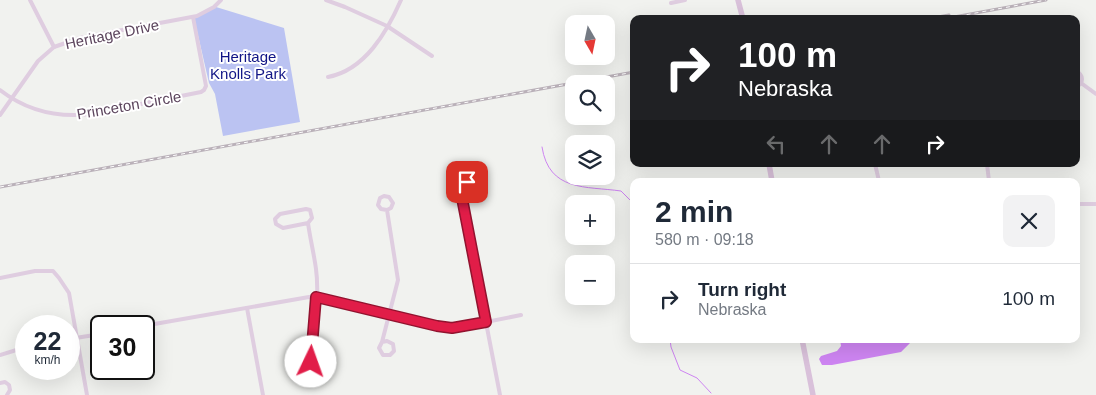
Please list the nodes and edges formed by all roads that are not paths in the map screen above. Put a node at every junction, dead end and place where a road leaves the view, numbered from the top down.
1 (30, 0) edge
2 (221, 0) edge
3 (326, 0) edge
4 (401, 0) edge
5 (685, 0) edge
6 (738, 0) edge
7 (671, 3) dead end
8 (741, 15) edge
9 (193, 17) junction
10 (387, 26) junction
11 (54, 47) junction
12 (432, 56) dead end
13 (1080, 74) edge
14 (328, 77) dead end
15 (1081, 83) joint
16 (0, 90) edge
17 (1096, 94) edge
18 (11, 99) junction
19 (0, 114) edge
20 (461, 193) dead end
21 (1080, 204) edge
22 (1096, 204) edge
23 (387, 210) dead end
24 (308, 223) junction
25 (0, 278) edge
26 (316, 297) junction
27 (247, 308) junction
28 (389, 314) junction
29 (73, 315) edge
30 (521, 315) dead end
31 (486, 322) junction
32 (155, 324) edge
33 (382, 342) junction
34 (803, 343) edge
35 (15, 350) edge
36 (80, 351) edge
37 (309, 353) dead end
38 (0, 355) edge
39 (0, 382) edge
40 (7, 395) edge
41 (87, 395) edge
42 (263, 395) edge
43 (500, 395) edge
44 (813, 395) edge

1 - 11 street
2 - 9 street, Heritage Drive
3 - 10 street
4 - 10 street
5 - 7 street
6 - 8 main road
9 - 11 street, Heritage Drive
9 - 18 street, Princeton Circle
10 - 12 street
10 - 14 street
11 - 18 street, Heritage Drive
13 - 15 street
15 - 17 street
16 - 18 street, Princeton Circle
18 - 19 street, Heritage Drive
20 - 31 street
21 - 22 street
23 - 28 street
24 - 24 street
24 - 26 street
25 - 29 street
26 - 27 street
26 - 28 street
26 - 37 street
27 - 32 street
27 - 42 street
28 - 31 street
28 - 33 street
30 - 31 street
31 - 43 street
33 - 33 street
34 - 44 main road
35 - 38 street
36 - 41 street
39 - 40 street

